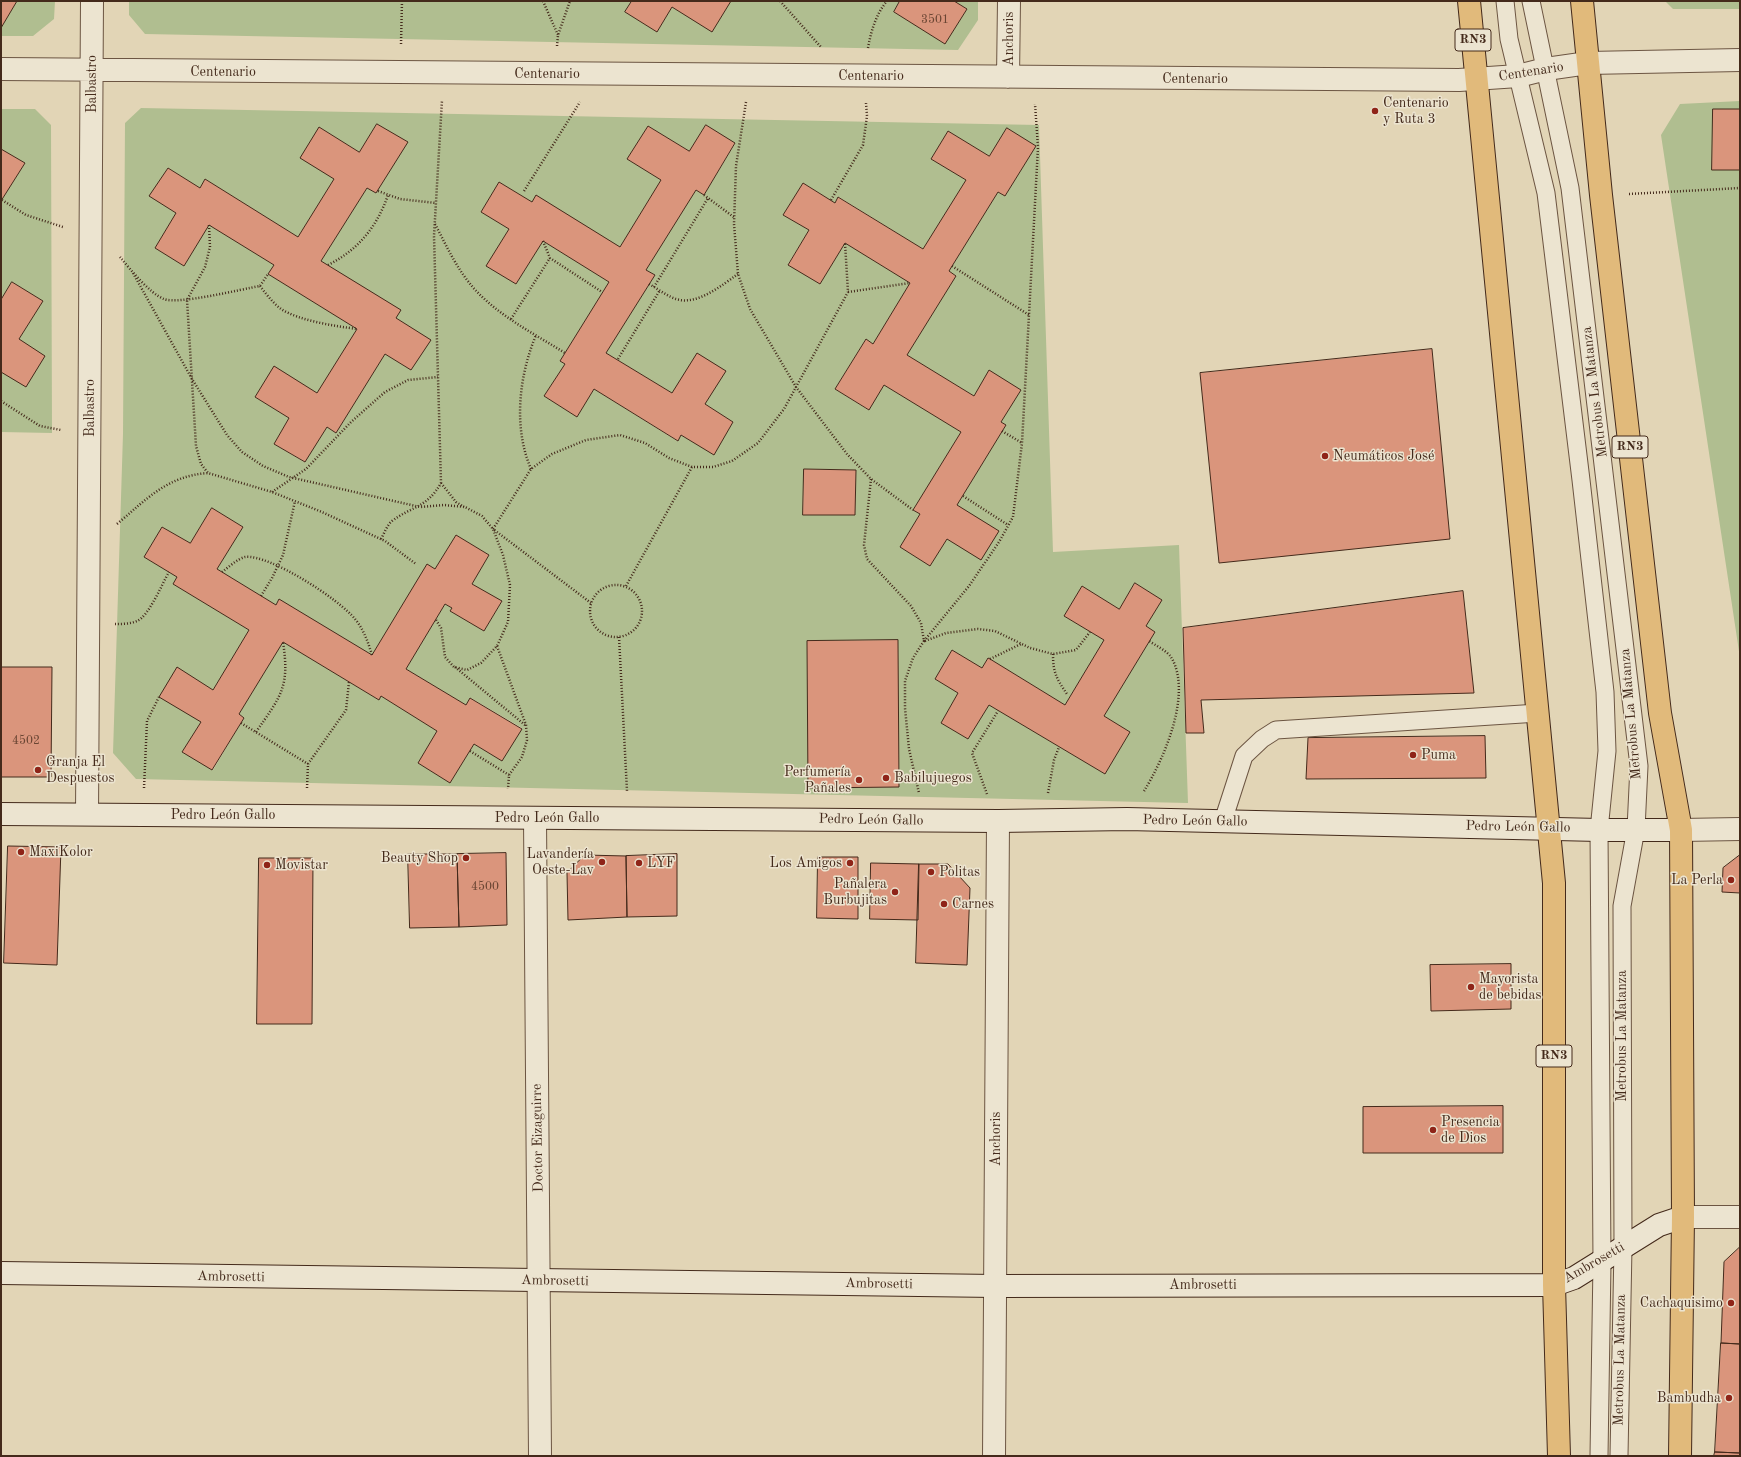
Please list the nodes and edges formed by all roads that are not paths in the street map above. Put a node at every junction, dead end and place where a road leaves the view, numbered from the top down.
1 (92, 1) edge
2 (1009, 1) edge
3 (1469, 1) edge
4 (1505, 1) edge
5 (1531, 1) edge
6 (1582, 1) edge
7 (1740, 60) edge
8 (1588, 63) junction
9 (1, 69) edge
10 (1546, 69) junction
11 (92, 71) junction
12 (1518, 76) junction
13 (1008, 77) junction
14 (1477, 78) junction
15 (1538, 713) junction
16 (1, 814) edge
17 (87, 814) junction
18 (535, 819) junction
19 (998, 821) junction
20 (1223, 821) junction
21 (1549, 828) junction
22 (1636, 829) junction
23 (1740, 829) edge
24 (1600, 830) junction
25 (1681, 830) junction
26 (1684, 1217) junction
27 (1740, 1217) edge
28 (1623, 1247) junction
29 (1602, 1262) junction
30 (1, 1273) edge
31 (540, 1281) junction
32 (1554, 1285) junction
33 (996, 1286) junction
34 (540, 1456) edge
35 (994, 1456) edge
36 (1560, 1456) edge
37 (1599, 1456) edge
38 (1619, 1456) edge
39 (1680, 1456) edge

1 - 11 street, Balbastro
2 - 13 street, Anchoris
3 - 14 highway, RN3
4 - 12 lane, Metrobus La Matanza
5 - 10 lane, Metrobus La Matanza
6 - 8 highway, RN3
7 - 8 street, Centenario
8 - 10 street, Centenario
8 - 25 highway, RN3
9 - 11 street, Centenario
10 - 12 street, Centenario
10 - 22 lane, Metrobus La Matanza
11 - 13 street, Centenario
11 - 17 street, Balbastro
12 - 14 street, Centenario
12 - 24 lane, Metrobus La Matanza
13 - 14 street, Centenario
14 - 15 highway, RN3
15 - 20 lane
15 - 21 highway, RN3
16 - 17 street, Pedro León Gallo
17 - 18 street, Pedro León Gallo
18 - 19 street, Pedro León Gallo
18 - 31 street, Doctor Eizaguirre
19 - 20 street, Pedro León Gallo
19 - 33 street, Anchoris
20 - 21 street, Pedro León Gallo
21 - 24 street, Pedro León Gallo
21 - 32 highway, RN3
22 - 24 street, Pedro León Gallo
22 - 25 street, Pedro León Gallo
22 - 28 lane, Metrobus La Matanza
23 - 25 street, Pedro León Gallo
24 - 29 lane, Metrobus La Matanza
25 - 26 highway, RN3
26 - 27 street, Ambrosetti
26 - 28 street, Ambrosetti
26 - 39 highway, RN3
28 - 29 street, Ambrosetti
28 - 38 lane, Metrobus La Matanza
29 - 32 street, Ambrosetti
29 - 37 lane, Metrobus La Matanza
30 - 31 street, Ambrosetti
31 - 33 street, Ambrosetti
31 - 34 street, Doctor Eizaguirre
32 - 33 street, Ambrosetti
32 - 36 highway, RN3
33 - 35 street, Anchoris

